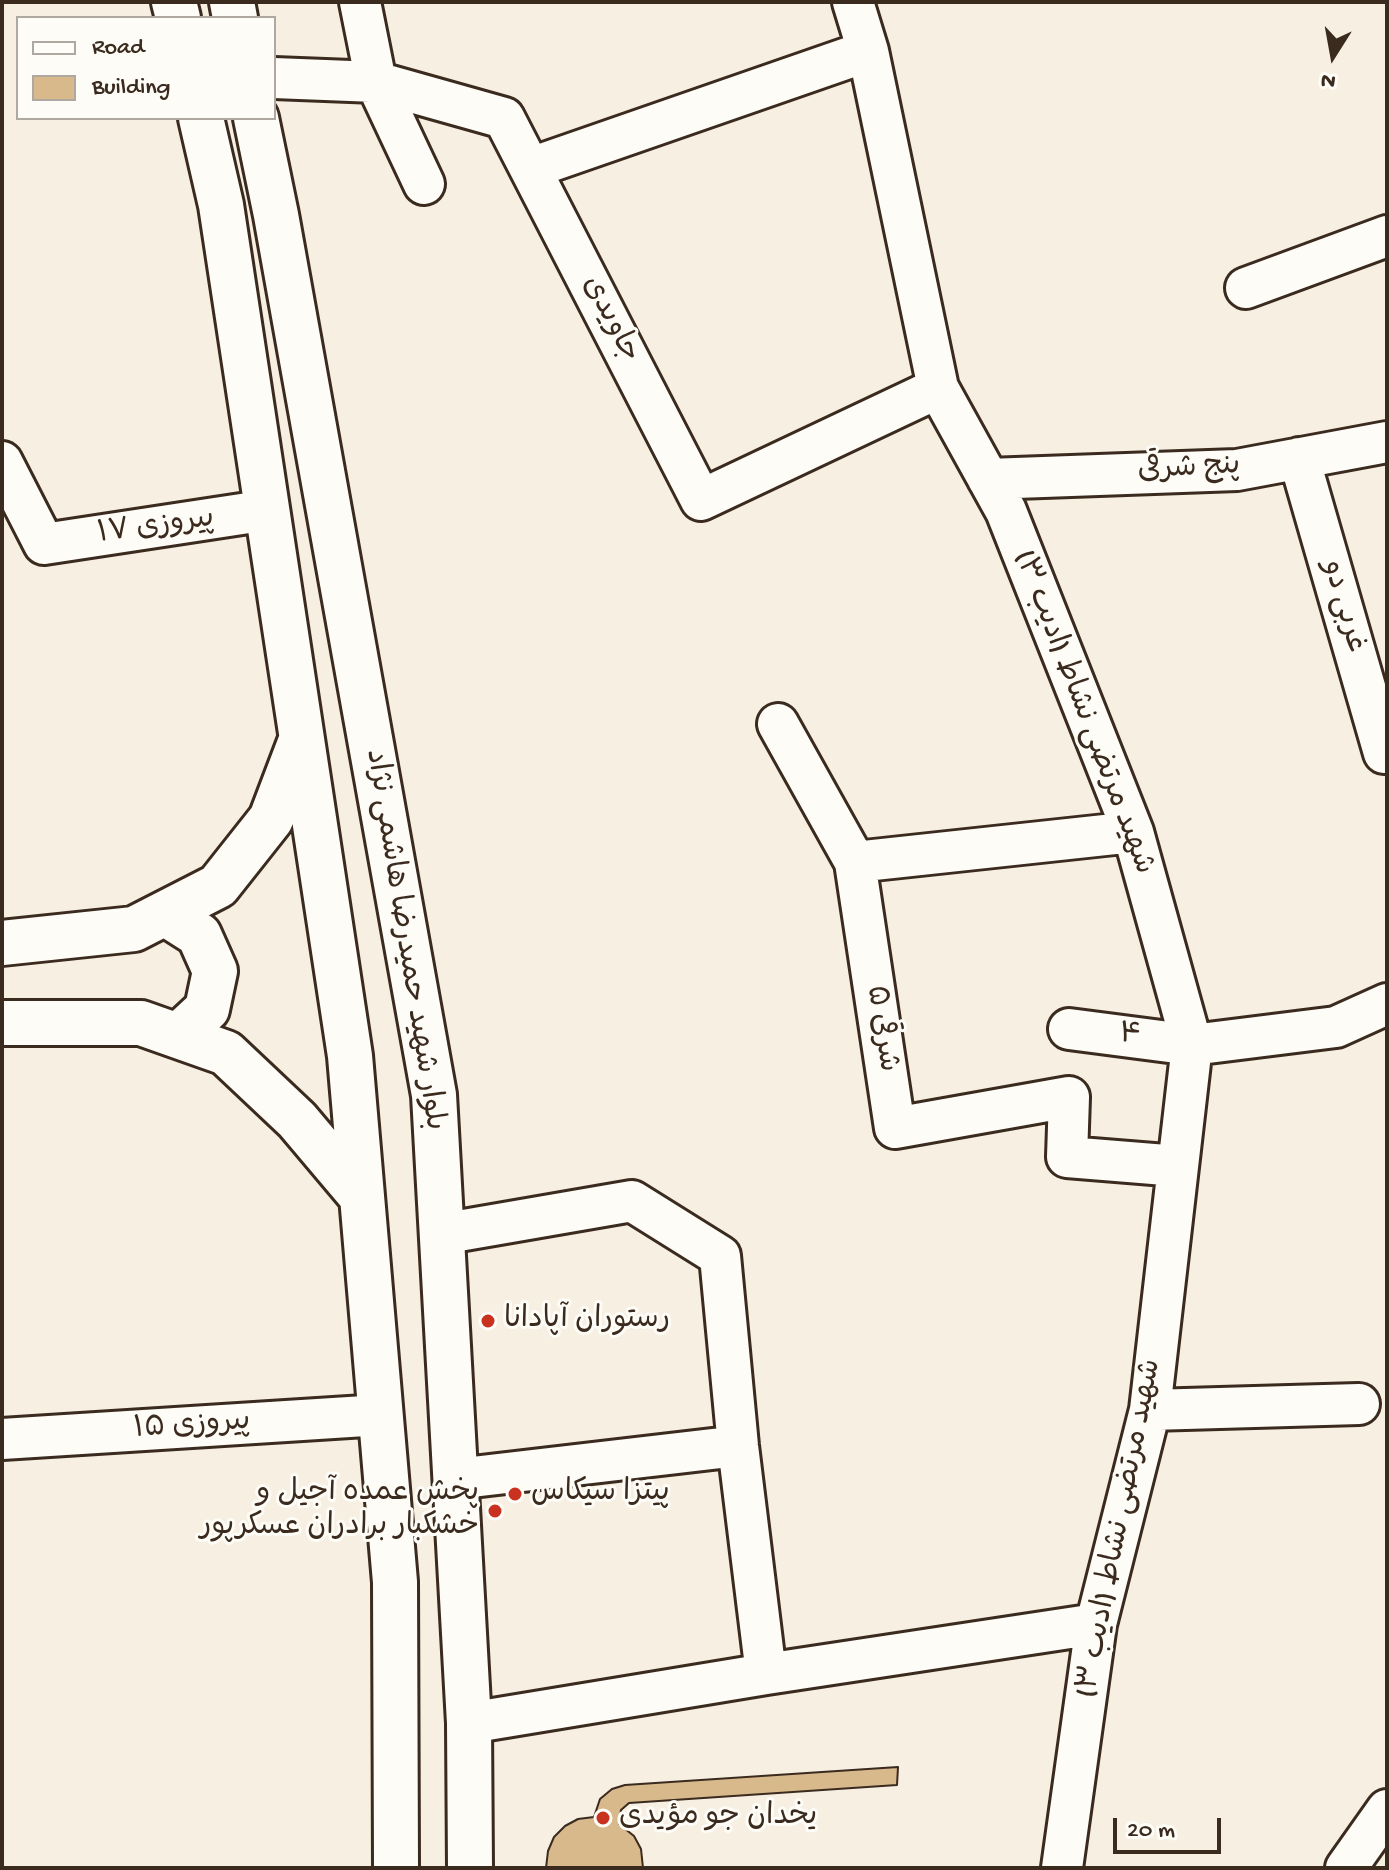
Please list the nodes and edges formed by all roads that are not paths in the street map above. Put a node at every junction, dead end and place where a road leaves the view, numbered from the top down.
1 (360, 2) edge
2 (853, 2) edge
3 (868, 51) junction
4 (276, 78) edge
5 (376, 82) junction
6 (201, 120) edge
7 (256, 120) edge
8 (531, 168) junction
9 (424, 184) dead end
10 (1387, 236) edge
11 (1246, 288) dead end
12 (938, 388) junction
13 (1387, 442) edge
14 (1299, 458) junction
15 (2, 462) edge
16 (988, 479) junction
17 (268, 510) junction
18 (778, 724) dead end
19 (302, 738) junction
20 (1387, 752) edge
21 (1133, 832) junction
22 (855, 862) junction
23 (166, 914) junction
24 (2, 943) edge
25 (1387, 1004) edge
26 (2, 1023) edge
27 (1069, 1029) dead end
28 (178, 1036) junction
29 (1192, 1045) junction
30 (1178, 1166) junction
31 (362, 1197) junction
32 (441, 1234) junction
33 (1359, 1404) dead end
34 (1150, 1410) junction
35 (381, 1415) junction
36 (2, 1439) edge
37 (738, 1446) junction
38 (455, 1479) junction
39 (1096, 1624) junction
40 (766, 1674) junction
41 (469, 1723) junction
42 (1387, 1810) edge
43 (396, 1868) edge
44 (470, 1868) edge
45 (1062, 1868) edge
46 (1346, 1868) edge

1 - 5 street
2 - 3 street, شهید مرتضی نشاط (ادیب ۳)
3 - 8 street
3 - 12 street, شهید مرتضی نشاط (ادیب ۳)
4 - 5 street, جاویدی
5 - 8 street, جاویدی
5 - 9 street
6 - 17 main road
7 - 32 main road, بلوار شهید حمیدرضا هاشمی نژاد
8 - 12 street, جاویدی
10 - 11 street
12 - 16 street, شهید مرتضی نشاط (ادیب ۳)
13 - 14 street, پنج شرقی
14 - 16 street, پنج شرقی
14 - 20 street, غربی دو
15 - 17 street, پیروزی ۱۷
16 - 21 street, شهید مرتضی نشاط (ادیب ۳)
17 - 19 main road
18 - 22 street
19 - 23 main road
19 - 31 main road
21 - 22 street
21 - 29 street, شهید مرتضی نشاط (ادیب ۳)
22 - 30 street, ۵ شرقی
23 - 24 main road
23 - 28 main road
25 - 29 street, ۴
26 - 28 main road
27 - 29 street, ۴
28 - 31 main road
29 - 30 street, شهید مرتضی نشاط (ادیب ۳)
30 - 34 street, شهید مرتضی نشاط (ادیب ۳)
31 - 35 main road
32 - 37 street
32 - 38 main road, بلوار شهید حمیدرضا هاشمی نژاد
33 - 34 street
34 - 39 street, شهید مرتضی نشاط (ادیب ۳)
35 - 36 street, پیروزی ۱۵
35 - 43 main road
37 - 38 street
37 - 40 street
38 - 41 main road, بلوار شهید حمیدرضا هاشمی نژاد
39 - 40 street
39 - 45 street, شهید مرتضی نشاط (ادیب ۳)
40 - 41 street
41 - 44 main road, بلوار شهید حمیدرضا هاشمی نژاد
42 - 46 street

